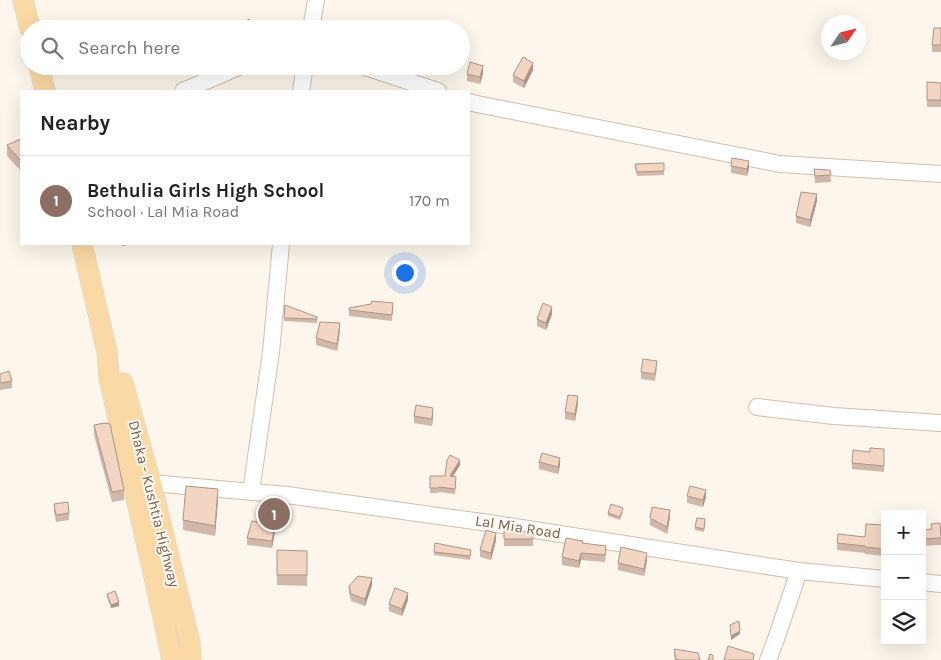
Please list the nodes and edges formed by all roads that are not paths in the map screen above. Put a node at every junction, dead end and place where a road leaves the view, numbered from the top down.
1 (24, 0) edge
2 (316, 0) edge
3 (28, 20) edge
4 (313, 20) edge
5 (41, 75) edge
6 (220, 75) edge
7 (304, 75) edge
8 (389, 75) edge
9 (45, 90) edge
10 (185, 90) edge
11 (301, 90) edge
12 (435, 90) edge
13 (470, 102) edge
14 (941, 174) edge
15 (82, 245) edge
16 (281, 245) edge
17 (107, 352) junction
18 (757, 407) dead end
19 (941, 422) edge
20 (151, 483) junction
21 (250, 492) junction
22 (799, 571) junction
23 (881, 579) edge
24 (926, 582) edge
25 (941, 584) edge
26 (172, 660) edge
27 (191, 660) edge
28 (768, 660) edge

1 - 3 main road
2 - 4 street
5 - 9 main road
6 - 10 street
7 - 11 street
8 - 12 street
13 - 14 street
15 - 17 main road, Dhaka - Kushtia Highway
16 - 21 street
17 - 20 main road, Dhaka - Kushtia Highway
17 - 26 main road, Dhaka - Kushtia Highway
18 - 19 street
20 - 21 street, Lal Mia Road
20 - 27 main road, Dhaka - Kushtia Highway
21 - 22 street, Lal Mia Road
22 - 23 street, Lal Mia Road
22 - 28 street
24 - 25 street

